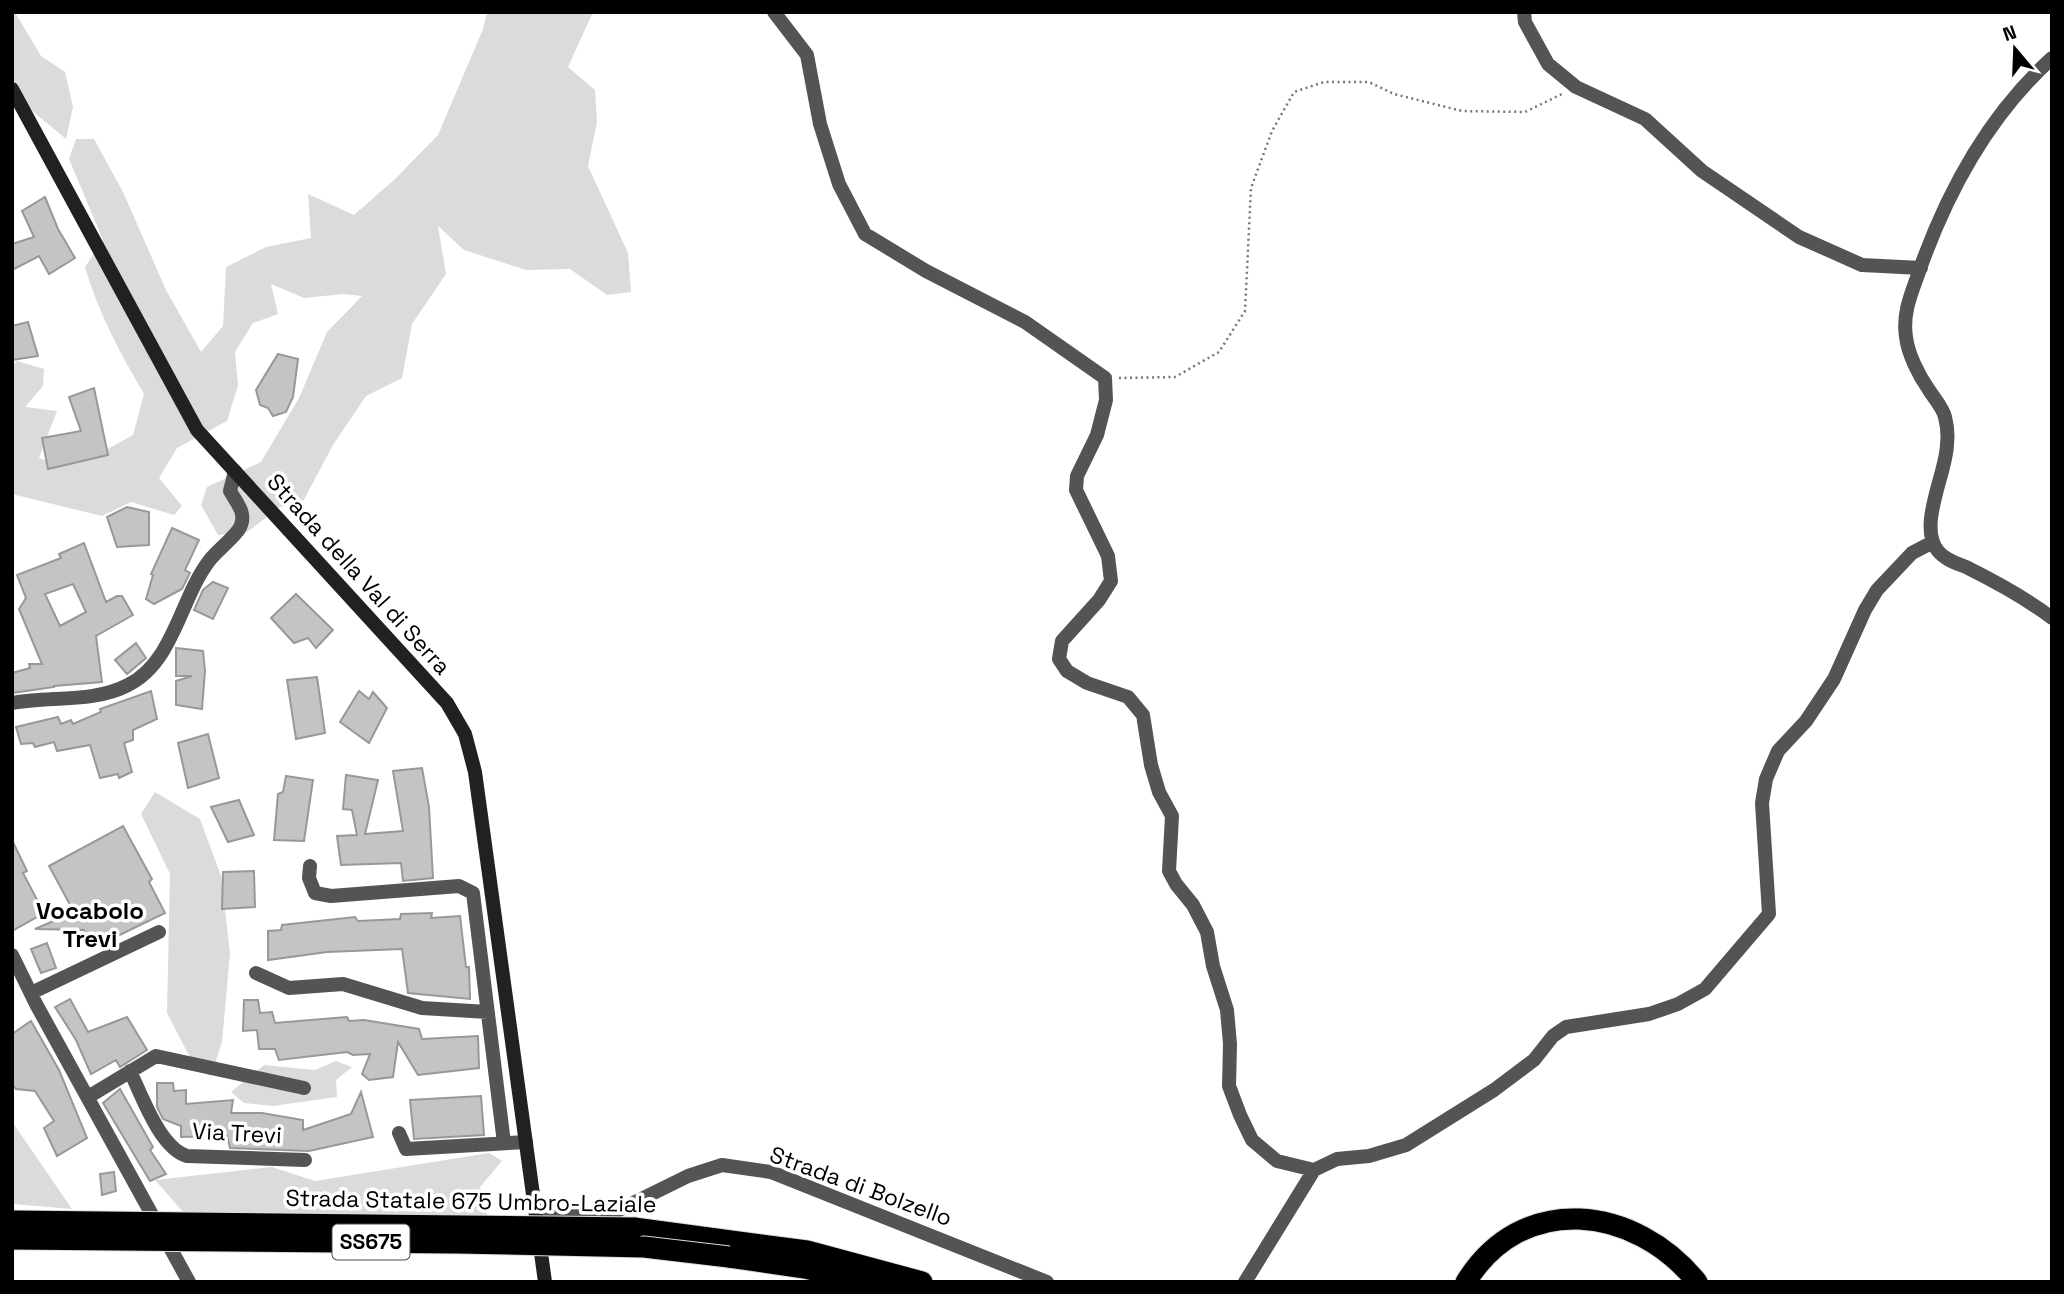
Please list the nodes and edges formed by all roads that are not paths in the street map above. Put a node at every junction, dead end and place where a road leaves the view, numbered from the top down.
1 (775, 12) edge
2 (1524, 12) edge
3 (2052, 58) edge
4 (12, 89) edge
5 (1921, 268) junction
6 (235, 471) junction
7 (1933, 542) junction
8 (2052, 618) edge
9 (12, 703) edge
10 (310, 866) dead end
11 (159, 932) dead end
12 (12, 955) edge
13 (257, 973) dead end
14 (31, 993) junction
15 (488, 1012) junction
16 (130, 1071) junction
17 (304, 1088) dead end
18 (88, 1097) junction
19 (399, 1133) dead end
20 (526, 1142) junction
21 (504, 1143) junction
22 (305, 1160) dead end
23 (1314, 1170) junction
24 (536, 1217) junction
25 (12, 1221) edge
26 (12, 1239) edge
27 (1656, 1245) junction
28 (729, 1248) junction
29 (189, 1282) edge
30 (544, 1282) edge
31 (864, 1282) edge
32 (922, 1282) edge
33 (1047, 1282) edge
34 (1245, 1282) edge
35 (1466, 1282) edge
36 (1681, 1282) edge
37 (1697, 1282) edge

1 - 23 street
2 - 5 street
3 - 5 street
4 - 6 street, Strada della Val di Serra
5 - 7 street
6 - 9 street
6 - 20 street, Strada della Val di Serra
7 - 8 street
7 - 23 street
10 - 15 street
11 - 14 street
12 - 14 street
13 - 15 street
14 - 18 street
15 - 21 street
16 - 17 street
16 - 18 street
16 - 22 street, Via Trevi
18 - 29 street
19 - 21 street
20 - 21 street
20 - 24 street, Strada della Val di Serra
23 - 34 street
24 - 30 street, Strada della Val di Serra
24 - 33 street, Strada di Bolzello
25 - 28 highway, Strada Statale 675 Umbro-Laziale / SS675, bridge
26 - 28 highway, Strada Statale 675 Umbro-Laziale / SS675, bridge
27 - 35 highway
27 - 36 highway
27 - 37 highway
28 - 31 highway, Strada Statale 675 Umbro-Laziale / SS675
28 - 32 highway, Strada Statale 675 Umbro-Laziale / SS675

